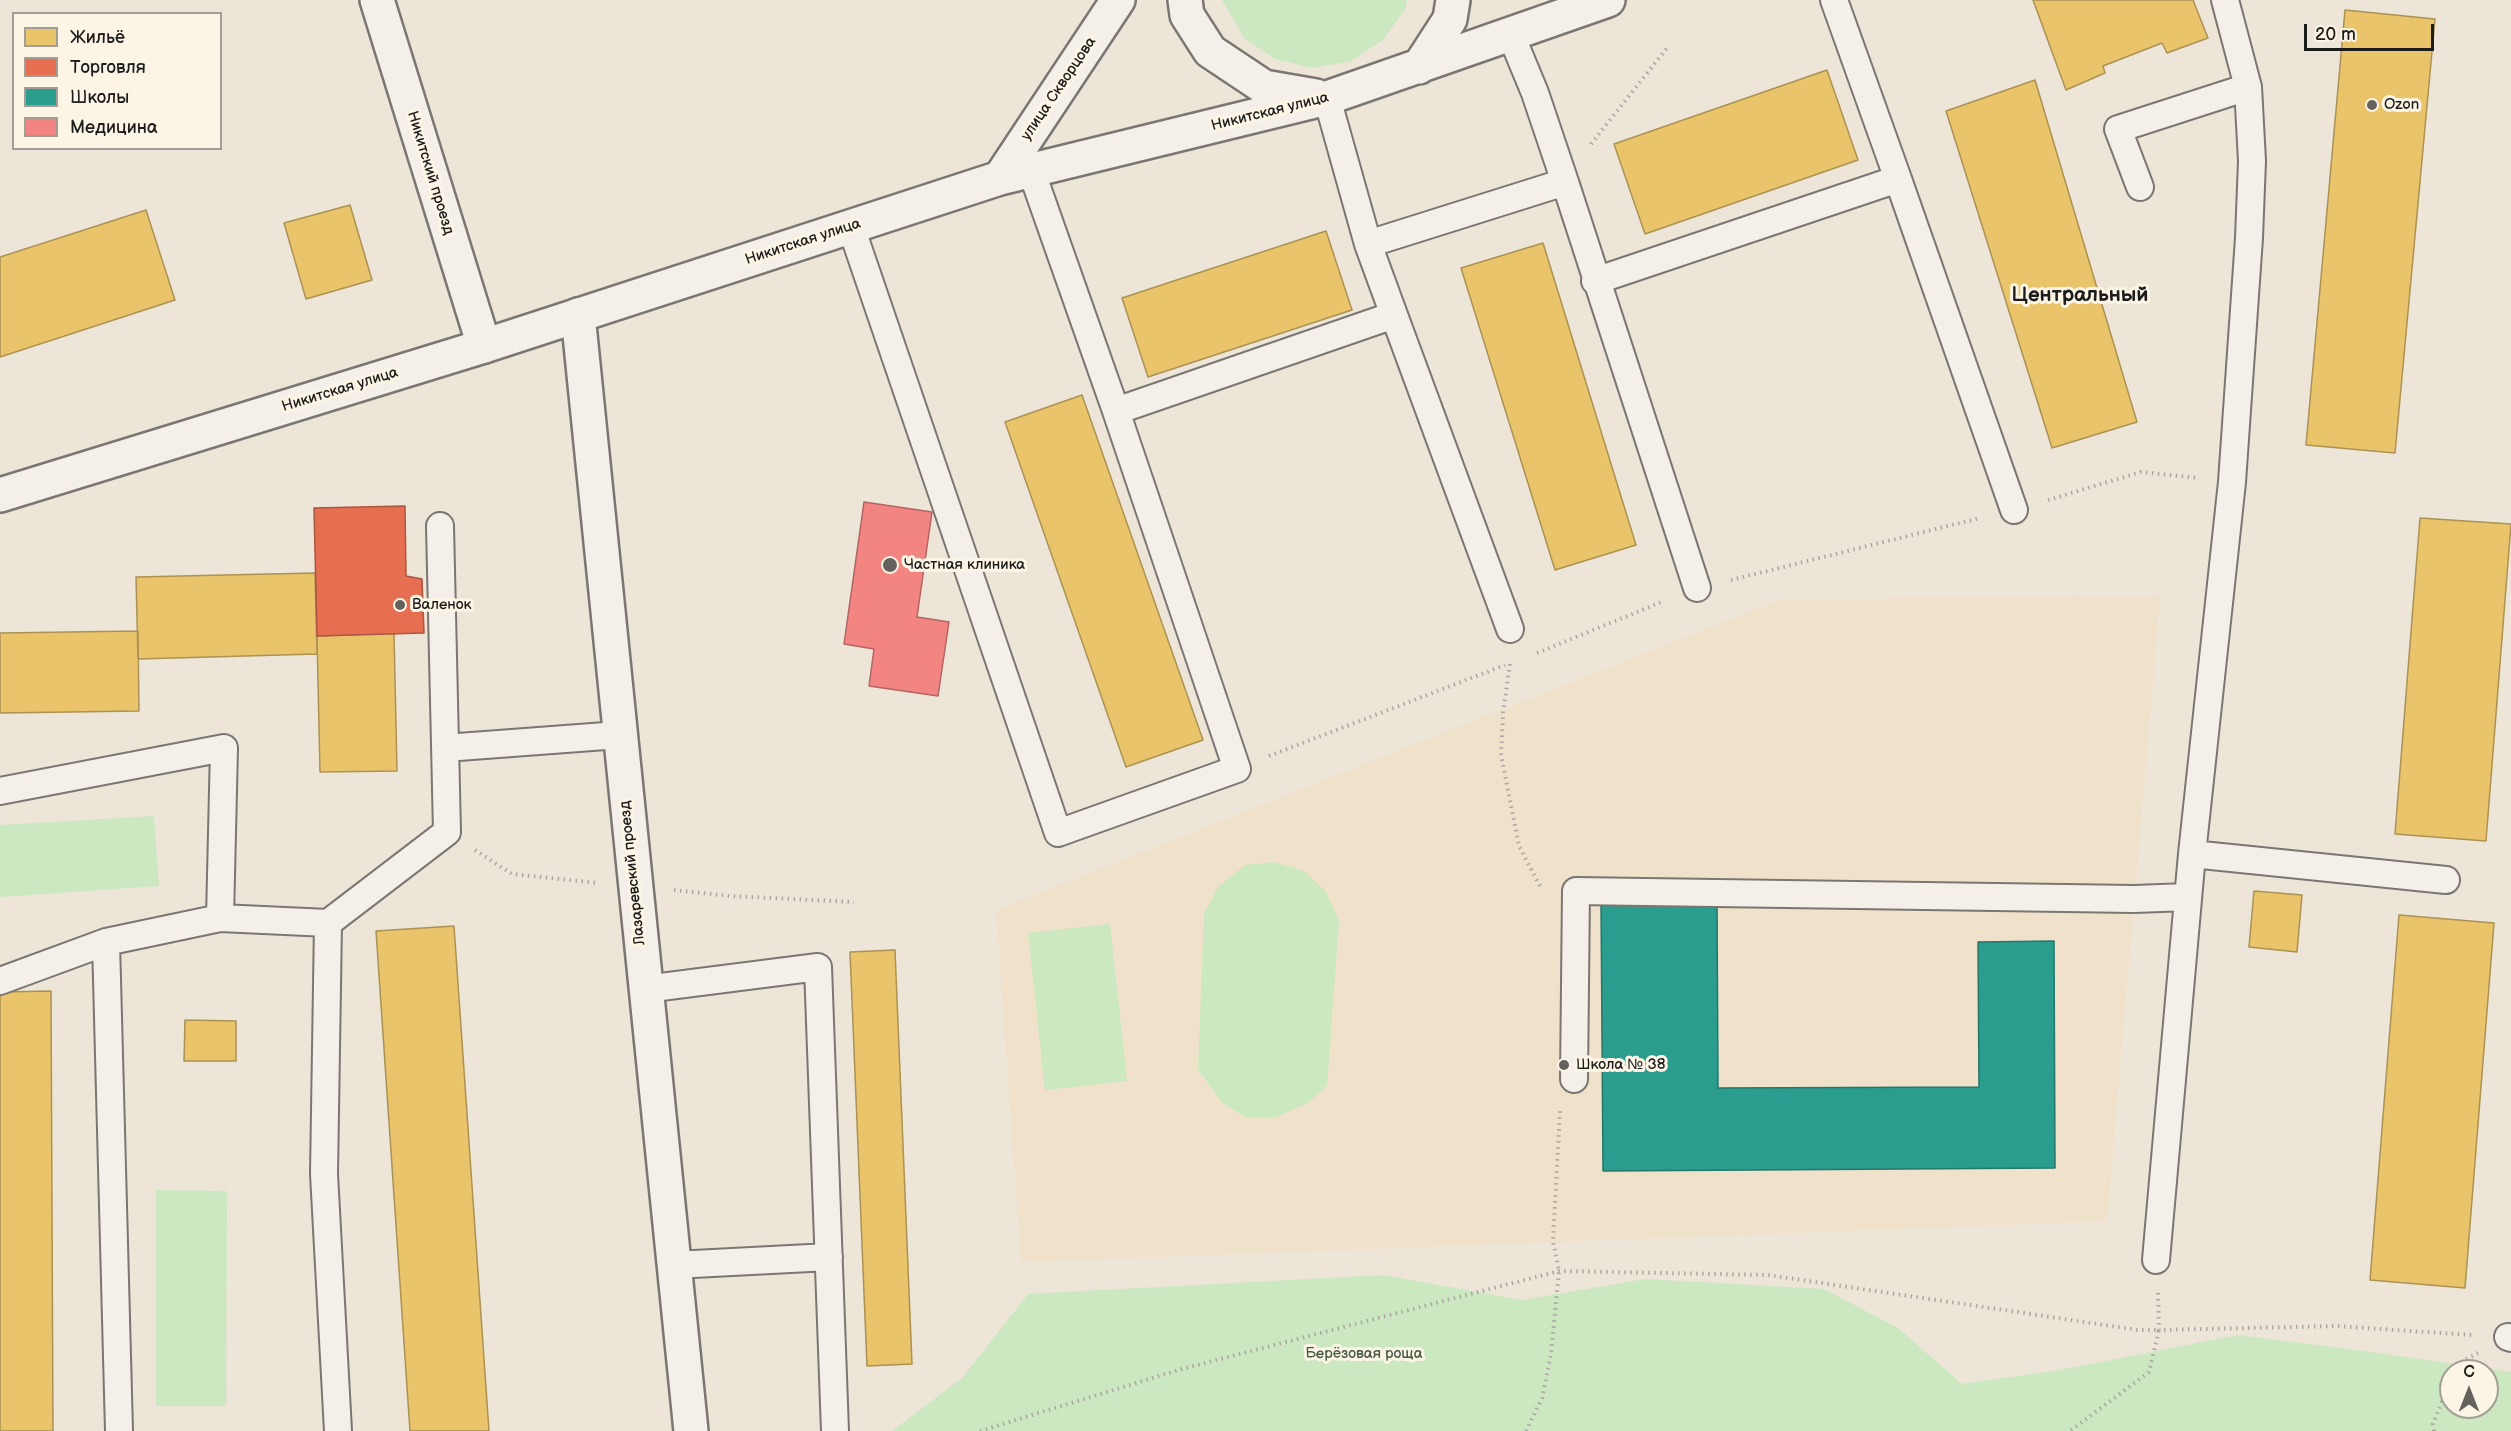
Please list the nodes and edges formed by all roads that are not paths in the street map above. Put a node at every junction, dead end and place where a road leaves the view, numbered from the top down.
1 (377, 0) edge
2 (1118, 0) edge
3 (1185, 0) edge
4 (1453, 0) edge
5 (1608, 0) edge
6 (1834, 0) edge
7 (2225, 0) edge
8 (1510, 35) junction
9 (1419, 67) junction
10 (2248, 87) junction
11 (1327, 98) junction
12 (1031, 170) junction
13 (1000, 178) junction
14 (1898, 178) junction
15 (1565, 182) junction
16 (2140, 186) dead end
17 (851, 227) junction
18 (1368, 244) junction
19 (1595, 280) junction
20 (578, 315) junction
21 (1394, 315) junction
22 (484, 346) junction
23 (1116, 411) junction
24 (0, 495) edge
25 (2014, 510) dead end
26 (440, 526) dead end
27 (1697, 588) dead end
28 (1510, 629) road end
29 (619, 735) junction
30 (445, 748) junction
31 (0, 791) edge
32 (2192, 854) junction
33 (2446, 880) dead end
34 (2188, 897) junction
35 (220, 918) junction
36 (328, 923) junction
37 (106, 942) junction
38 (0, 981) edge
39 (645, 989) junction
40 (1574, 1079) dead end
41 (829, 1257) junction
42 (2156, 1260) road end
43 (674, 1265) junction
44 (119, 1431) edge
45 (338, 1431) edge
46 (691, 1431) edge
47 (836, 1431) edge

1 - 22 street, Никитский проезд
2 - 13 street, улица Скворцова
3 - 11 street
4 - 9 street
5 - 8 street, Никитская улица
6 - 14 lane
7 - 10 lane
8 - 9 street, Никитская улица
8 - 15 lane
9 - 11 street, Никитская улица
10 - 16 lane
10 - 32 lane
11 - 12 street, Никитская улица
11 - 18 lane
12 - 13 street, Никитская улица
12 - 23 lane
13 - 17 street, Никитская улица
14 - 19 lane
14 - 25 lane
15 - 18 lane
15 - 19 lane
17 - 20 street, Никитская улица
17 - 23 lane
18 - 21 lane
19 - 27 lane
20 - 22 street, Никитская улица
20 - 29 street, Лазаревский проезд
21 - 23 lane
21 - 28 lane
22 - 24 street, Никитская улица
26 - 30 lane
29 - 30 lane
29 - 39 street, Лазаревский проезд
30 - 36 lane
31 - 35 lane
32 - 33 lane
32 - 34 lane
34 - 40 lane
34 - 42 lane
35 - 36 lane
35 - 37 lane
36 - 45 lane
37 - 38 lane
37 - 44 lane
39 - 41 lane
39 - 43 street, Лазаревский проезд
41 - 43 lane
41 - 47 lane
43 - 46 street, Лазаревский проезд

